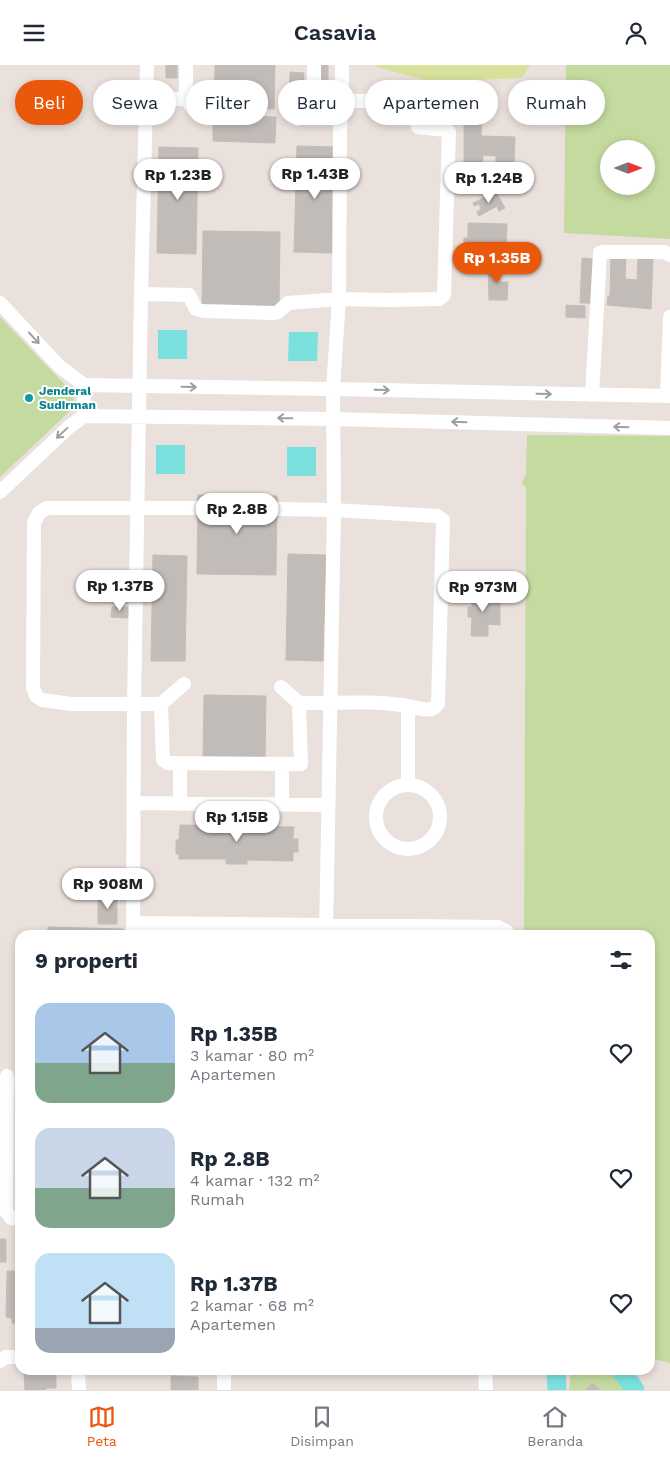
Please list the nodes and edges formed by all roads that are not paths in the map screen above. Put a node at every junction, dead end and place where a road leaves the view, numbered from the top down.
1 (147, 65) edge
2 (186, 65) edge
3 (314, 65) edge
4 (342, 65) edge
5 (147, 80) edge
6 (186, 80) edge
7 (314, 80) edge
8 (342, 80) edge
9 (176, 99) edge
10 (186, 99) edge
11 (355, 101) edge
12 (145, 125) edge
13 (340, 125) edge
14 (670, 255) edge
15 (140, 294) junction
16 (339, 299) junction
17 (0, 303) edge
18 (670, 317) edge
19 (84, 385) junction
20 (140, 386) junction
21 (333, 389) junction
22 (592, 395) junction
23 (668, 396) edge
24 (84, 416) junction
25 (140, 417) junction
26 (334, 419) junction
27 (670, 428) edge
28 (0, 492) edge
29 (137, 507) junction
30 (198, 508) tunnel mouth
31 (277, 509) tunnel mouth
32 (334, 510) junction
33 (184, 684) dead end
34 (281, 687) dead end
35 (134, 703) junction
36 (299, 703) junction
37 (161, 704) junction
38 (330, 704) junction
39 (408, 706) junction
40 (180, 764) junction
41 (282, 764) junction
42 (408, 785) junction
43 (134, 803) junction
44 (180, 804) junction
45 (282, 805) junction
46 (328, 805) junction
47 (133, 929) edge
48 (326, 930) edge
49 (504, 930) edge
50 (9, 1076) edge
51 (15, 1218) edge
52 (15, 1357) edge
53 (0, 1361) edge
54 (78, 1375) edge
55 (224, 1375) edge
56 (485, 1375) edge
57 (79, 1390) edge
58 (224, 1390) edge
59 (486, 1390) edge

1 - 5 lane
2 - 6 lane
3 - 7 lane
4 - 8 lane
9 - 10 lane
11 - 16 lane
12 - 15 lane
13 - 16 lane
14 - 22 lane
15 - 16 lane
15 - 20 lane
16 - 21 lane
17 -> 19 lane
18 - 23 lane
19 - 20 lane
19 - 24 lane
20 -> 21 lane
20 - 25 lane
21 -> 22 lane
21 - 26 lane
22 - 23 lane
24 - 25 lane
24 -> 28 lane
26 -> 25 lane
25 - 29 lane
27 -> 26 lane
26 - 32 lane
29 - 30 lane
29 - 35 lane
29 - 35 lane
31 - 32 lane
32 - 38 lane
32 - 39 lane
33 - 37 lane
34 - 36 lane
35 - 37 lane
35 - 43 lane
36 - 38 lane
36 - 41 lane
37 - 40 lane
38 - 39 lane
38 - 46 lane
39 - 42 lane
40 - 41 lane
40 - 44 lane
41 - 45 lane
42 - 42 lane
43 - 44 lane
43 - 47 lane
44 - 45 lane
45 - 46 lane
46 - 48 lane
47 - 48 lane
48 - 49 lane
50 - 51 lane
52 - 53 lane
54 - 57 lane
55 - 58 lane
56 - 59 lane

